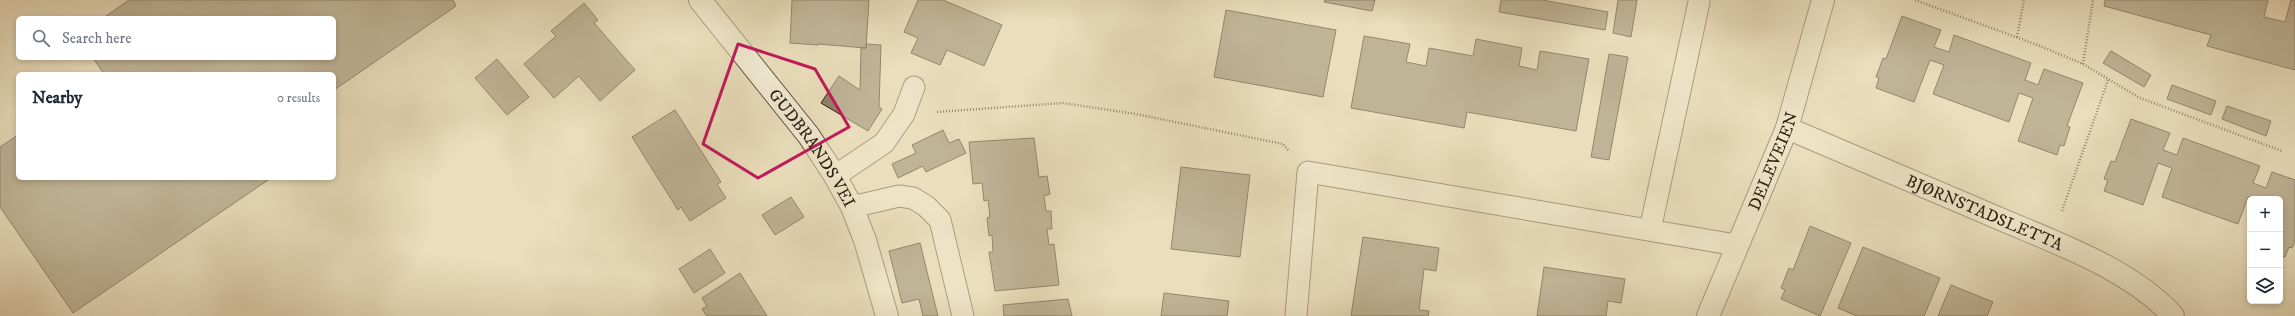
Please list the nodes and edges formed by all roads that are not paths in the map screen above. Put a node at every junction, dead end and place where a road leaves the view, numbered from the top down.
1 (700, 0) edge
2 (1823, 0) edge
3 (1699, 2) dead end
4 (914, 86) dead end
5 (1786, 128) junction
6 (835, 176) junction
7 (852, 207) junction
8 (1650, 230) junction
9 (1736, 245) junction
10 (887, 316) edge
11 (962, 316) edge
12 (1296, 316) edge
13 (1708, 316) edge
14 (2173, 316) edge

1 - 6 street, GUDBRANDS VEI
2 - 5 street, DELEVEIEN
3 - 8 lane
4 - 6 lane
5 - 9 street, DELEVEIEN
5 - 14 street, BJØRNSTADSLETTA
6 - 7 street, GUDBRANDS VEI
7 - 10 street, GUDBRANDS VEI
7 - 11 lane
8 - 9 lane
8 - 12 lane
9 - 13 street, DELEVEIEN

